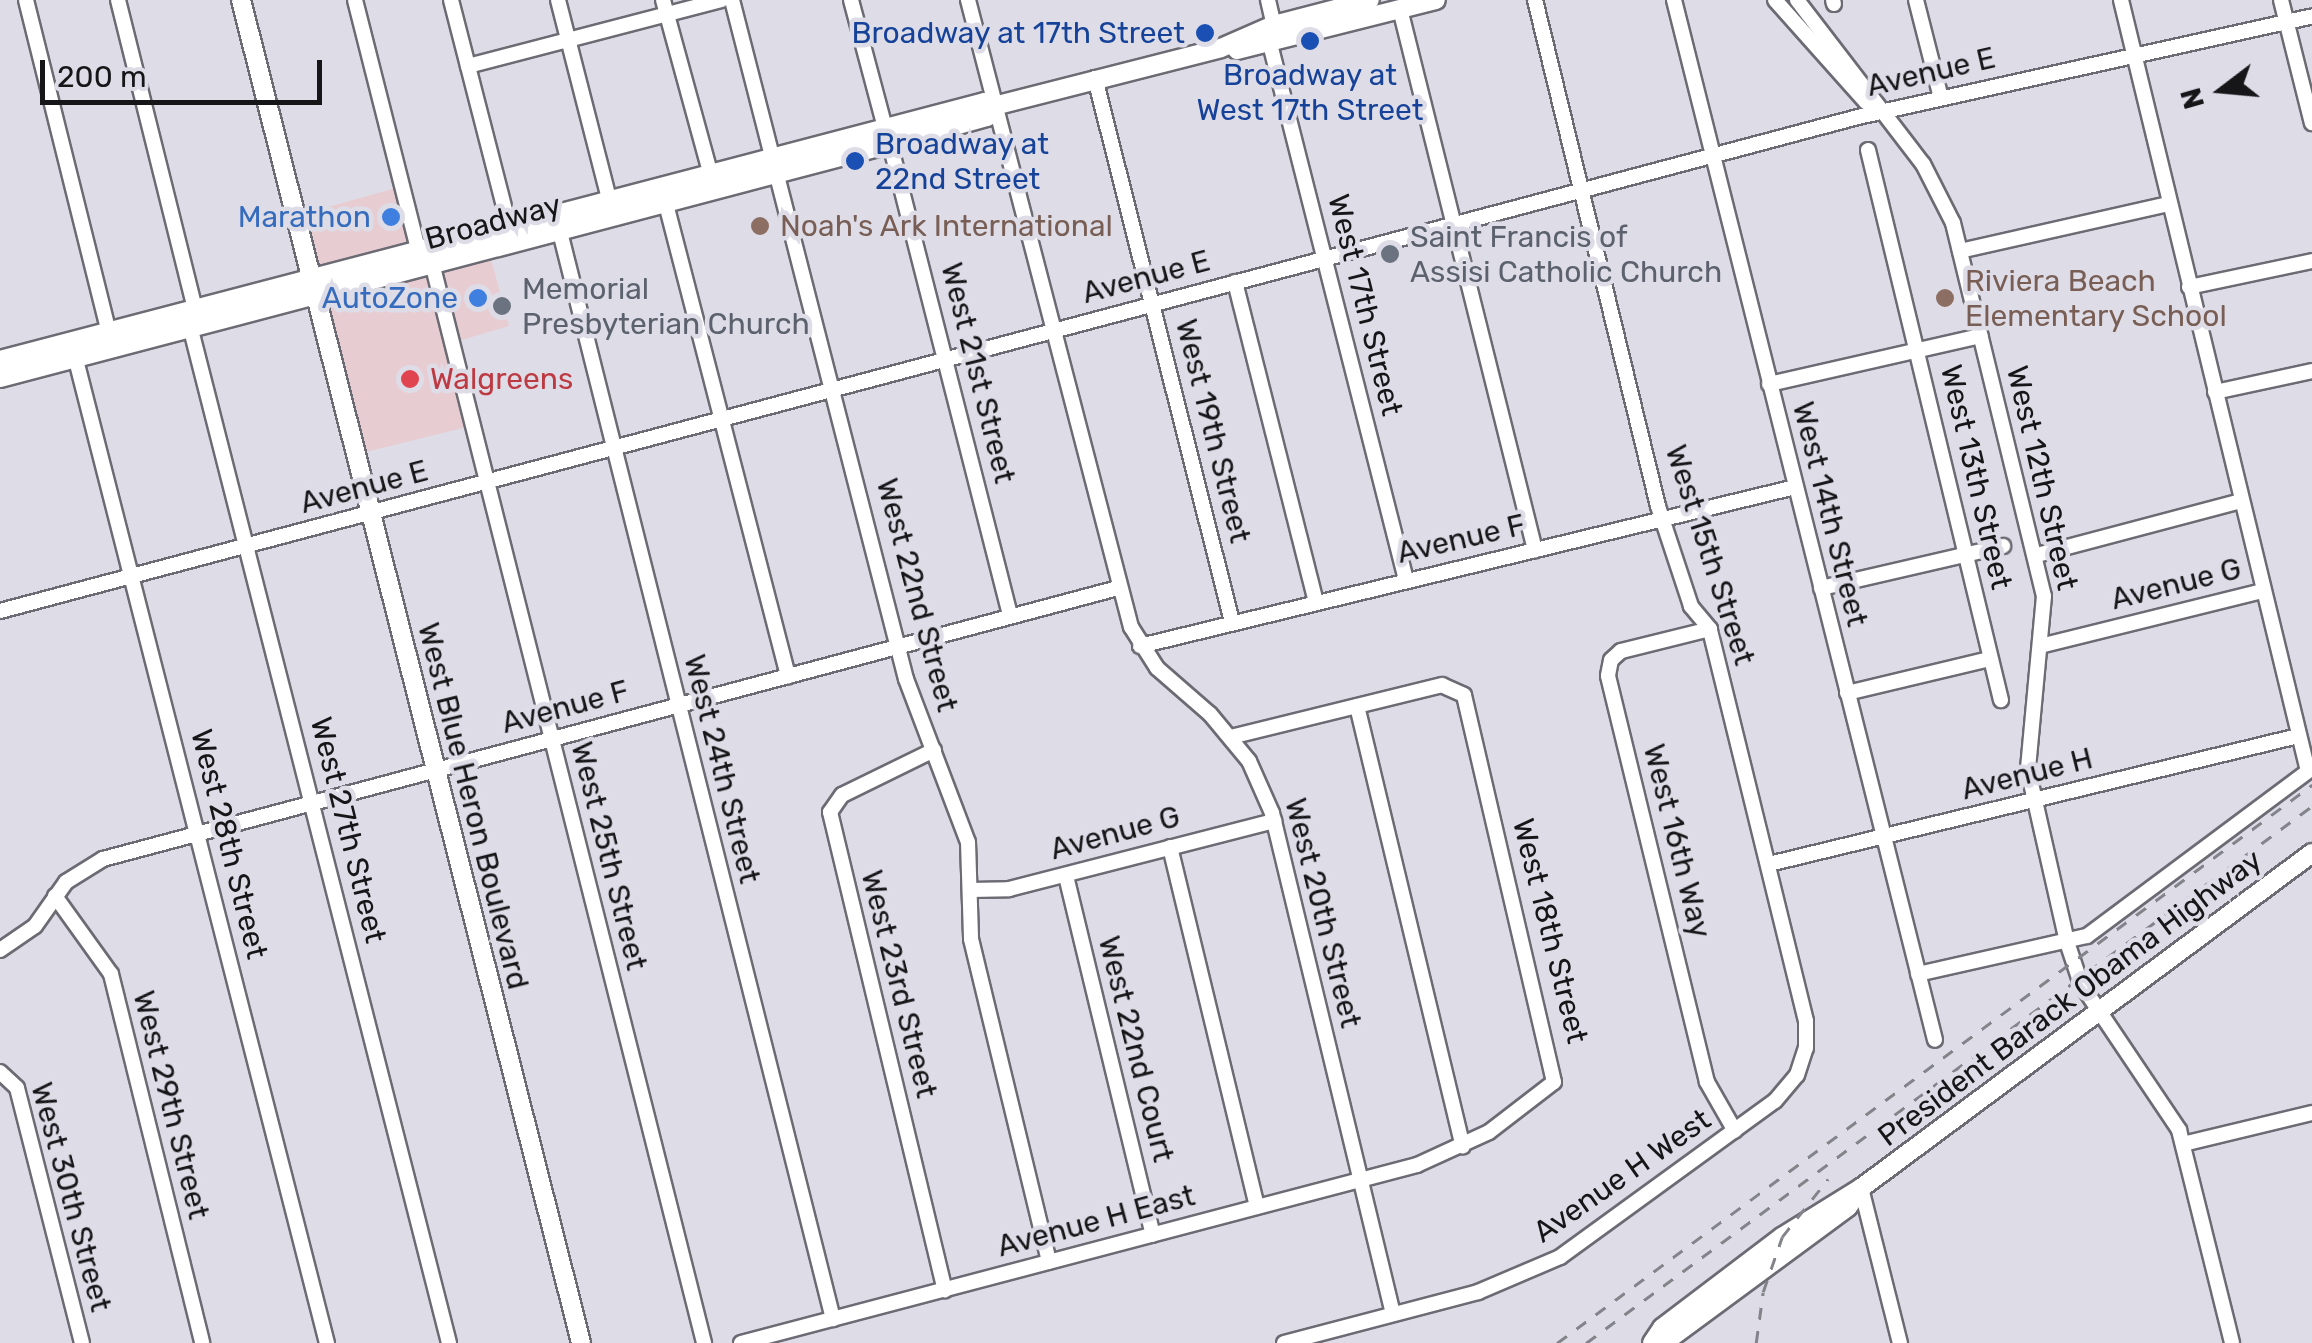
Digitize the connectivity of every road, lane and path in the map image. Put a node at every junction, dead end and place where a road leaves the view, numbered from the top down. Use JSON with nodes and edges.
{"nodes":[{"id":1,"x":26,"y":0,"type":"edge"},
{"id":2,"x":118,"y":0,"type":"edge"},
{"id":3,"x":241,"y":0,"type":"edge"},
{"id":4,"x":354,"y":0,"type":"edge"},
{"id":5,"x":450,"y":0,"type":"edge"},
{"id":6,"x":558,"y":0,"type":"edge"},
{"id":7,"x":722,"y":0,"type":"edge"},
{"id":8,"x":732,"y":0,"type":"edge"},
{"id":9,"x":851,"y":0,"type":"edge"},
{"id":10,"x":968,"y":0,"type":"edge"},
{"id":11,"x":1268,"y":0,"type":"edge"},
{"id":12,"x":1370,"y":0,"type":"edge"},
{"id":13,"x":1436,"y":0,"type":"edge"},
{"id":14,"x":1535,"y":0,"type":"edge"},
{"id":15,"x":1674,"y":0,"type":"edge"},
{"id":16,"x":1775,"y":0,"type":"edge"},
{"id":17,"x":1797,"y":0,"type":"edge"},
{"id":18,"x":1916,"y":0,"type":"edge"},
{"id":19,"x":2121,"y":0,"type":"edge"},
{"id":20,"x":2281,"y":0,"type":"edge"},
{"id":21,"x":665,"y":7,"type":"edge"},
{"id":22,"x":1400,"y":9,"type":"junction"},
{"id":23,"x":2312,"y":16,"type":"edge"},
{"id":24,"x":2286,"y":22,"type":"junction"},
{"id":25,"x":1272,"y":34,"type":"junction"},
{"id":26,"x":568,"y":40,"type":"junction"},
{"id":27,"x":2134,"y":54,"type":"junction"},
{"id":28,"x":468,"y":66,"type":"junction"},
{"id":29,"x":1096,"y":78,"type":"junction"},
{"id":30,"x":1940,"y":98,"type":"junction"},
{"id":31,"x":994,"y":106,"type":"junction"},
{"id":32,"x":1878,"y":112,"type":"junction"},
{"id":33,"x":2312,"y":123,"type":"edge"},
{"id":34,"x":888,"y":136,"type":"junction"},
{"id":35,"x":1868,"y":150,"type":"dead end"},
{"id":36,"x":1712,"y":156,"type":"junction"},
{"id":37,"x":775,"y":167,"type":"junction"},
{"id":38,"x":711,"y":175,"type":"junction"},
{"id":39,"x":1582,"y":190,"type":"junction"},
{"id":40,"x":610,"y":202,"type":"junction"},
{"id":41,"x":666,"y":204,"type":"junction"},
{"id":42,"x":2169,"y":204,"type":"junction"},
{"id":43,"x":1453,"y":224,"type":"junction"},
{"id":44,"x":510,"y":229,"type":"junction"},
{"id":45,"x":560,"y":232,"type":"junction"},
{"id":46,"x":1960,"y":251,"type":"junction"},
{"id":47,"x":1326,"y":258,"type":"junction"},
{"id":48,"x":426,"y":260,"type":"junction"},
{"id":49,"x":2312,"y":261,"type":"edge"},
{"id":50,"x":1235,"y":282,"type":"junction"},
{"id":51,"x":2189,"y":287,"type":"junction"},
{"id":52,"x":314,"y":290,"type":"junction"},
{"id":53,"x":1153,"y":304,"type":"junction"},
{"id":54,"x":193,"y":322,"type":"junction"},
{"id":55,"x":1054,"y":331,"type":"junction"},
{"id":56,"x":109,"y":334,"type":"junction"},
{"id":57,"x":1981,"y":336,"type":"junction"},
{"id":58,"x":1917,"y":350,"type":"junction"},
{"id":59,"x":0,"y":360,"type":"edge"},
{"id":60,"x":76,"y":360,"type":"junction"},
{"id":61,"x":946,"y":360,"type":"junction"},
{"id":62,"x":2312,"y":371,"type":"edge"},
{"id":63,"x":24,"y":372,"type":"junction"},
{"id":64,"x":0,"y":378,"type":"edge"},
{"id":65,"x":1769,"y":384,"type":"junction"},
{"id":66,"x":836,"y":389,"type":"junction"},
{"id":67,"x":2214,"y":392,"type":"junction"},
{"id":68,"x":724,"y":419,"type":"junction"},
{"id":69,"x":613,"y":449,"type":"junction"},
{"id":70,"x":488,"y":484,"type":"junction"},
{"id":71,"x":1795,"y":487,"type":"junction"},
{"id":72,"x":2242,"y":501,"type":"junction"},
{"id":73,"x":371,"y":514,"type":"junction"},
{"id":74,"x":1664,"y":517,"type":"junction"},
{"id":75,"x":248,"y":546,"type":"junction"},
{"id":76,"x":2003,"y":546,"type":"dead end"},
{"id":77,"x":1536,"y":550,"type":"junction"},
{"id":78,"x":1968,"y":556,"type":"junction"},
{"id":79,"x":2037,"y":556,"type":"junction"},
{"id":80,"x":134,"y":577,"type":"junction"},
{"id":81,"x":1406,"y":580,"type":"junction"},
{"id":82,"x":1118,"y":588,"type":"junction"},
{"id":83,"x":1821,"y":588,"type":"junction"},
{"id":84,"x":2263,"y":591,"type":"junction"},
{"id":85,"x":1316,"y":602,"type":"junction"},
{"id":86,"x":0,"y":611,"type":"edge"},
{"id":87,"x":1010,"y":616,"type":"junction"},
{"id":88,"x":1232,"y":622,"type":"junction"},
{"id":89,"x":1710,"y":629,"type":"junction"},
{"id":90,"x":2044,"y":645,"type":"junction"},
{"id":91,"x":898,"y":646,"type":"junction"},
{"id":92,"x":1140,"y":646,"type":"junction"},
{"id":93,"x":1990,"y":658,"type":"junction"},
{"id":94,"x":788,"y":676,"type":"junction"},
{"id":95,"x":1847,"y":692,"type":"junction"},
{"id":96,"x":2001,"y":700,"type":"dead end"},
{"id":97,"x":677,"y":705,"type":"junction"},
{"id":98,"x":1357,"y":706,"type":"junction"},
{"id":99,"x":2298,"y":736,"type":"junction"},
{"id":100,"x":1230,"y":738,"type":"junction"},
{"id":101,"x":551,"y":740,"type":"junction"},
{"id":102,"x":934,"y":750,"type":"junction"},
{"id":103,"x":2310,"y":769,"type":"edge"},
{"id":104,"x":436,"y":770,"type":"junction"},
{"id":105,"x":2034,"y":800,"type":"junction"},
{"id":106,"x":313,"y":803,"type":"junction"},
{"id":107,"x":1274,"y":821,"type":"junction"},
{"id":108,"x":198,"y":834,"type":"junction"},
{"id":109,"x":1884,"y":837,"type":"junction"},
{"id":110,"x":1170,"y":847,"type":"junction"},
{"id":111,"x":2312,"y":853,"type":"edge"},
{"id":112,"x":1769,"y":864,"type":"junction"},
{"id":113,"x":1066,"y":876,"type":"junction"},
{"id":114,"x":970,"y":890,"type":"junction"},
{"id":115,"x":55,"y":896,"type":"junction"},
{"id":116,"x":2067,"y":942,"type":"junction"},
{"id":117,"x":0,"y":950,"type":"edge"},
{"id":118,"x":1918,"y":974,"type":"junction"},
{"id":119,"x":2100,"y":1010,"type":"junction"},
{"id":120,"x":1934,"y":1040,"type":"dead end"},
{"id":121,"x":1799,"y":1070,"type":"joint"},
{"id":122,"x":0,"y":1072,"type":"edge"},
{"id":123,"x":2312,"y":1113,"type":"edge"},
{"id":124,"x":1734,"y":1131,"type":"junction"},
{"id":125,"x":2183,"y":1144,"type":"junction"},
{"id":126,"x":1463,"y":1146,"type":"junction"},
{"id":127,"x":1361,"y":1180,"type":"junction"},
{"id":128,"x":1861,"y":1188,"type":"junction"},
{"id":129,"x":1257,"y":1208,"type":"junction"},
{"id":130,"x":1153,"y":1235,"type":"junction"},
{"id":131,"x":1049,"y":1262,"type":"junction"},
{"id":132,"x":945,"y":1290,"type":"junction"},
{"id":133,"x":1393,"y":1314,"type":"junction"},
{"id":134,"x":833,"y":1319,"type":"junction"},
{"id":135,"x":1655,"y":1341,"type":"edge"},
{"id":136,"x":82,"y":1343,"type":"edge"},
{"id":137,"x":202,"y":1343,"type":"edge"},
{"id":138,"x":326,"y":1343,"type":"edge"},
{"id":139,"x":449,"y":1343,"type":"edge"},
{"id":140,"x":581,"y":1343,"type":"edge"},
{"id":141,"x":704,"y":1343,"type":"edge"},
{"id":142,"x":740,"y":1343,"type":"edge"},
{"id":143,"x":1284,"y":1343,"type":"edge"},
{"id":144,"x":1900,"y":1343,"type":"edge"},
{"id":145,"x":2232,"y":1343,"type":"edge"}],
"edges":[{"from":1,"to":56,"type":"street"},
{"from":2,"to":54,"type":"street","name":"West 27th Street"},
{"from":3,"to":52,"type":"main road","name":"West Blue Heron Boulevard"},
{"from":4,"to":48,"type":"street","name":"West 25th Street"},
{"from":5,"to":28,"type":"street"},
{"from":6,"to":26,"type":"street"},
{"from":7,"to":21,"type":"street"},
{"from":8,"to":37,"type":"street","name":"West 22nd Street"},
{"from":9,"to":34,"type":"street","name":"West 21st Street"},
{"from":10,"to":31,"type":"street","name":"West 20th Street"},
{"from":11,"to":25,"type":"street","name":"West 17th Street"},
{"from":12,"to":25,"type":"main road","name":"Broadway"},
{"from":13,"to":22,"type":"main road","name":"Broadway"},
{"from":14,"to":39,"type":"street","name":"West 15th Street"},
{"from":15,"to":36,"type":"street","name":"West 14th Street"},
{"from":16,"to":32,"type":"street","name":"West 12th Street"},
{"from":17,"to":32,"type":"street","name":"West 12th Street"},
{"from":18,"to":30,"type":"street"},
{"from":19,"to":27,"type":"street"},
{"from":20,"to":24,"type":"street"},
{"from":21,"to":26,"type":"street"},
{"from":21,"to":38,"type":"street"},
{"from":22,"to":25,"type":"main road","name":"Broadway"},
{"from":22,"to":43,"type":"street"},
{"from":23,"to":24,"type":"street","name":"Avenue E"},
{"from":24,"to":27,"type":"street","name":"Avenue E"},
{"from":24,"to":33,"type":"street"},
{"from":25,"to":29,"type":"main road","name":"Broadway"},
{"from":25,"to":47,"type":"street","name":"West 17th Street"},
{"from":26,"to":28,"type":"street"},
{"from":26,"to":40,"type":"street"},
{"from":27,"to":30,"type":"street","name":"Avenue E"},
{"from":27,"to":42,"type":"street"},
{"from":28,"to":44,"type":"street"},
{"from":29,"to":31,"type":"main road","name":"Broadway"},
{"from":29,"to":53,"type":"street","name":"West 19th Street"},
{"from":30,"to":32,"type":"street","name":"Avenue E"},
{"from":31,"to":34,"type":"main road","name":"Broadway"},
{"from":31,"to":55,"type":"street","name":"West 20th Street"},
{"from":32,"to":36,"type":"street","name":"Avenue E"},
{"from":32,"to":46,"type":"street","name":"West 12th Street"},
{"from":34,"to":37,"type":"main road","name":"Broadway"},
{"from":34,"to":61,"type":"street","name":"West 21st Street"},
{"from":35,"to":58,"type":"street","name":"West 13th Street"},
{"from":36,"to":39,"type":"street","name":"Avenue E"},
{"from":36,"to":65,"type":"street","name":"West 14th Street"},
{"from":37,"to":38,"type":"main road","name":"Broadway"},
{"from":37,"to":41,"type":"main road","name":"Broadway"},
{"from":37,"to":66,"type":"street","name":"West 22nd Street"},
{"from":38,"to":40,"type":"main road","name":"Broadway"},
{"from":39,"to":43,"type":"street","name":"Avenue E"},
{"from":39,"to":74,"type":"street","name":"West 15th Street"},
{"from":40,"to":44,"type":"main road","name":"Broadway"},
{"from":41,"to":45,"type":"main road","name":"Broadway"},
{"from":41,"to":68,"type":"street"},
{"from":42,"to":46,"type":"street"},
{"from":42,"to":51,"type":"street"},
{"from":43,"to":47,"type":"street","name":"Avenue E"},
{"from":43,"to":77,"type":"street"},
{"from":44,"to":48,"type":"main road","name":"Broadway"},
{"from":45,"to":48,"type":"main road","name":"Broadway"},
{"from":45,"to":69,"type":"street","name":"West 24th Street"},
{"from":46,"to":57,"type":"street","name":"West 12th Street"},
{"from":47,"to":50,"type":"street","name":"Avenue E"},
{"from":47,"to":81,"type":"street","name":"West 17th Street"},
{"from":48,"to":52,"type":"main road","name":"Broadway"},
{"from":48,"to":70,"type":"street","name":"West 25th Street"},
{"from":49,"to":51,"type":"street"},
{"from":50,"to":53,"type":"street","name":"Avenue E"},
{"from":50,"to":85,"type":"street"},
{"from":51,"to":67,"type":"street"},
{"from":52,"to":54,"type":"main road","name":"Broadway"},
{"from":52,"to":73,"type":"main road","name":"West Blue Heron Boulevard"},
{"from":53,"to":55,"type":"street","name":"Avenue E"},
{"from":53,"to":88,"type":"street","name":"West 19th Street"},
{"from":54,"to":56,"type":"main road","name":"Broadway"},
{"from":54,"to":60,"type":"main road","name":"Broadway"},
{"from":54,"to":75,"type":"street","name":"West 27th Street"},
{"from":55,"to":61,"type":"street","name":"Avenue E"},
{"from":55,"to":82,"type":"street","name":"West 20th Street"},
{"from":56,"to":59,"type":"main road","name":"Broadway"},
{"from":56,"to":63,"type":"main road"},
{"from":57,"to":58,"type":"street"},
{"from":57,"to":79,"type":"street","name":"West 12th Street"},
{"from":58,"to":65,"type":"street"},
{"from":58,"to":78,"type":"street","name":"West 13th Street"},
{"from":60,"to":63,"type":"main road","name":"Broadway"},
{"from":60,"to":80,"type":"street","name":"West 28th Street"},
{"from":61,"to":66,"type":"street","name":"Avenue E"},
{"from":61,"to":87,"type":"street","name":"West 21st Street"},
{"from":62,"to":67,"type":"street"},
{"from":63,"to":64,"type":"main road","name":"Broadway"},
{"from":65,"to":71,"type":"street","name":"West 14th Street"},
{"from":66,"to":68,"type":"street","name":"Avenue E"},
{"from":66,"to":91,"type":"street","name":"West 22nd Street"},
{"from":67,"to":72,"type":"street"},
{"from":68,"to":69,"type":"street","name":"Avenue E"},
{"from":68,"to":94,"type":"street"},
{"from":69,"to":70,"type":"street","name":"Avenue E"},
{"from":69,"to":97,"type":"street","name":"West 24th Street"},
{"from":70,"to":73,"type":"street","name":"Avenue E"},
{"from":70,"to":101,"type":"street","name":"West 25th Street"},
{"from":71,"to":74,"type":"street","name":"Avenue F"},
{"from":71,"to":83,"type":"street","name":"West 14th Street"},
{"from":72,"to":79,"type":"street"},
{"from":72,"to":84,"type":"street"},
{"from":73,"to":75,"type":"street","name":"Avenue E"},
{"from":73,"to":104,"type":"main road","name":"West Blue Heron Boulevard"},
{"from":74,"to":77,"type":"street","name":"Avenue F"},
{"from":74,"to":89,"type":"street","name":"West 15th Street"},
{"from":75,"to":80,"type":"street","name":"Avenue E"},
{"from":75,"to":106,"type":"street","name":"West 27th Street"},
{"from":76,"to":78,"type":"street"},
{"from":77,"to":81,"type":"street","name":"Avenue F"},
{"from":78,"to":83,"type":"street"},
{"from":78,"to":93,"type":"street","name":"West 13th Street"},
{"from":79,"to":90,"type":"street","name":"West 12th Street"},
{"from":80,"to":86,"type":"street","name":"Avenue E"},
{"from":80,"to":108,"type":"street","name":"West 28th Street"},
{"from":81,"to":85,"type":"street","name":"Avenue F"},
{"from":82,"to":87,"type":"street","name":"Avenue F"},
{"from":82,"to":92,"type":"street","name":"West 20th Street"},
{"from":83,"to":95,"type":"street","name":"West 14th Street"},
{"from":84,"to":90,"type":"street","name":"Avenue G"},
{"from":84,"to":99,"type":"street"},
{"from":85,"to":88,"type":"street","name":"Avenue F"},
{"from":87,"to":91,"type":"street","name":"Avenue F"},
{"from":88,"to":92,"type":"street","name":"Avenue F"},
{"from":89,"to":112,"type":"street","name":"West 15th Street"},
{"from":89,"to":124,"type":"street","name":"West 16th Way"},
{"from":90,"to":105,"type":"street"},
{"from":91,"to":94,"type":"street","name":"Avenue F"},
{"from":91,"to":102,"type":"street","name":"West 22nd Street"},
{"from":92,"to":100,"type":"street","name":"West 20th Street"},
{"from":93,"to":95,"type":"street"},
{"from":93,"to":96,"type":"street","name":"West 13th Street"},
{"from":94,"to":97,"type":"street","name":"Avenue F"},
{"from":95,"to":109,"type":"street","name":"West 14th Street"},
{"from":97,"to":101,"type":"street","name":"Avenue F"},
{"from":97,"to":134,"type":"street","name":"West 24th Street"},
{"from":98,"to":100,"type":"street"},
{"from":98,"to":126,"type":"street"},
{"from":98,"to":126,"type":"street","name":"West 18th Street"},
{"from":99,"to":103,"type":"street"},
{"from":99,"to":105,"type":"street","name":"Avenue H"},
{"from":100,"to":107,"type":"street","name":"West 20th Street"},
{"from":101,"to":104,"type":"street","name":"Avenue F"},
{"from":101,"to":141,"type":"street","name":"West 25th Street"},
{"from":102,"to":114,"type":"street","name":"West 22nd Street"},
{"from":102,"to":132,"type":"street","name":"West 23rd Street"},
{"from":103,"to":116,"type":"street"},
{"from":104,"to":106,"type":"street","name":"Avenue F"},
{"from":104,"to":140,"type":"main road","name":"West Blue Heron Boulevard"},
{"from":105,"to":109,"type":"street","name":"Avenue H"},
{"from":105,"to":116,"type":"street"},
{"from":106,"to":108,"type":"street","name":"Avenue F"},
{"from":106,"to":139,"type":"street","name":"West 27th Street"},
{"from":107,"to":110,"type":"street","name":"Avenue G"},
{"from":107,"to":127,"type":"street","name":"West 20th Street"},
{"from":108,"to":115,"type":"street","name":"Avenue F"},
{"from":108,"to":138,"type":"street","name":"West 28th Street"},
{"from":109,"to":112,"type":"street","name":"Avenue H"},
{"from":109,"to":118,"type":"street","name":"West 14th Street"},
{"from":110,"to":113,"type":"street","name":"Avenue G"},
{"from":110,"to":129,"type":"street"},
{"from":111,"to":119,"type":"main road","name":"President Barack Obama Highway"},
{"from":112,"to":121,"type":"street","name":"West 15th Street"},
{"from":113,"to":114,"type":"street","name":"Avenue G"},
{"from":113,"to":130,"type":"street","name":"West 22nd Court"},
{"from":114,"to":131,"type":"street","name":"West 22nd Street"},
{"from":115,"to":117,"type":"street","name":"Avenue F"},
{"from":115,"to":137,"type":"street","name":"West 29th Street"},
{"from":116,"to":118,"type":"street"},
{"from":116,"to":119,"type":"street"},
{"from":118,"to":120,"type":"street","name":"West 14th Street"},
{"from":119,"to":125,"type":"street"},
{"from":119,"to":128,"type":"main road","name":"President Barack Obama Highway"},
{"from":121,"to":124,"type":"street","name":"Avenue H West"},
{"from":122,"to":136,"type":"street","name":"West 30th Street"},
{"from":123,"to":125,"type":"street"},
{"from":124,"to":133,"type":"street","name":"Avenue H West"},
{"from":125,"to":145,"type":"street"},
{"from":126,"to":127,"type":"street","name":"Avenue H East"},
{"from":127,"to":129,"type":"street","name":"Avenue H East"},
{"from":127,"to":133,"type":"street","name":"West 20th Street"},
{"from":128,"to":135,"type":"main road","name":"President Barack Obama Highway"},
{"from":128,"to":144,"type":"street"},
{"from":129,"to":130,"type":"street","name":"Avenue H East"},
{"from":130,"to":131,"type":"street","name":"Avenue H East"},
{"from":131,"to":132,"type":"street","name":"Avenue H East"},
{"from":132,"to":134,"type":"street","name":"Avenue H East"},
{"from":133,"to":143,"type":"street","name":"Avenue H West"},
{"from":134,"to":142,"type":"street","name":"Avenue H East"}]}
